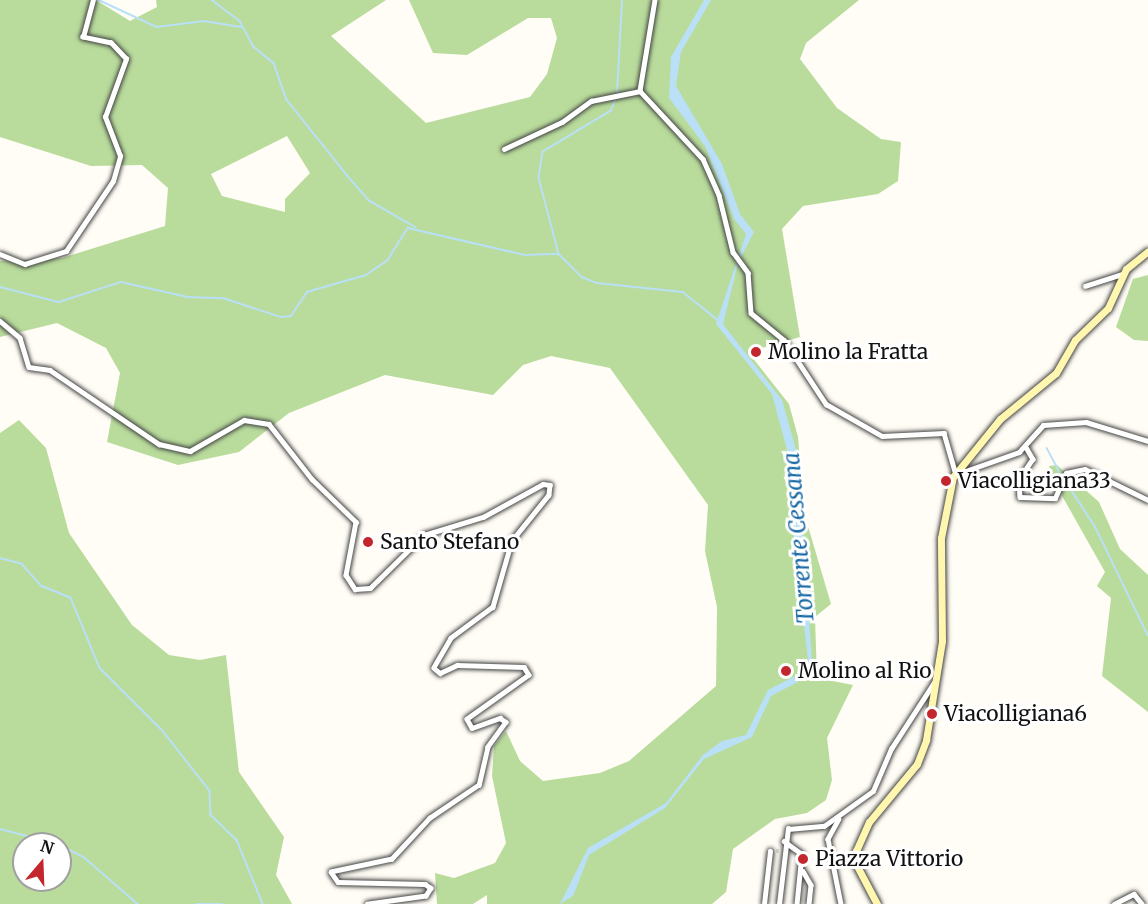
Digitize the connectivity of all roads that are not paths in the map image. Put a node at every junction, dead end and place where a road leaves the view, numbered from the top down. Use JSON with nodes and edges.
{"nodes":[{"id":1,"x":93,"y":0,"type":"edge"},
{"id":2,"x":655,"y":0,"type":"edge"},
{"id":3,"x":640,"y":91,"type":"junction"},
{"id":4,"x":504,"y":148,"type":"dead end"},
{"id":5,"x":1148,"y":251,"type":"edge"},
{"id":6,"x":0,"y":254,"type":"edge"},
{"id":7,"x":1123,"y":274,"type":"junction"},
{"id":8,"x":1085,"y":286,"type":"dead end"},
{"id":9,"x":0,"y":321,"type":"edge"},
{"id":10,"x":1148,"y":441,"type":"edge"},
{"id":11,"x":1026,"y":447,"type":"junction"},
{"id":12,"x":954,"y":474,"type":"junction"},
{"id":13,"x":1148,"y":500,"type":"edge"},
{"id":14,"x":936,"y":680,"type":"junction"},
{"id":15,"x":844,"y":814,"type":"junction"},
{"id":16,"x":784,"y":841,"type":"junction"},
{"id":17,"x":770,"y":851,"type":"dead end"},
{"id":18,"x":803,"y":872,"type":"junction"},
{"id":19,"x":368,"y":904,"type":"edge"},
{"id":20,"x":764,"y":904,"type":"edge"},
{"id":21,"x":779,"y":904,"type":"edge"},
{"id":22,"x":796,"y":904,"type":"edge"},
{"id":23,"x":809,"y":904,"type":"edge"},
{"id":24,"x":841,"y":904,"type":"edge"},
{"id":25,"x":877,"y":904,"type":"edge"},
{"id":26,"x":1113,"y":904,"type":"edge"},
{"id":27,"x":1142,"y":904,"type":"edge"}],
"edges":[{"from":1,"to":6,"type":"street"},
{"from":2,"to":3,"type":"street"},
{"from":3,"to":4,"type":"street"},
{"from":3,"to":12,"type":"street"},
{"from":5,"to":7,"type":"street"},
{"from":7,"to":8,"type":"street"},
{"from":7,"to":12,"type":"street"},
{"from":9,"to":19,"type":"street"},
{"from":10,"to":11,"type":"street"},
{"from":11,"to":12,"type":"street"},
{"from":11,"to":13,"type":"street"},
{"from":12,"to":14,"type":"street"},
{"from":14,"to":15,"type":"street"},
{"from":14,"to":25,"type":"street"},
{"from":15,"to":16,"type":"street"},
{"from":15,"to":24,"type":"street"},
{"from":16,"to":18,"type":"street"},
{"from":16,"to":21,"type":"street"},
{"from":17,"to":20,"type":"street"},
{"from":18,"to":22,"type":"street"},
{"from":18,"to":23,"type":"street"},
{"from":26,"to":27,"type":"street"}]}
